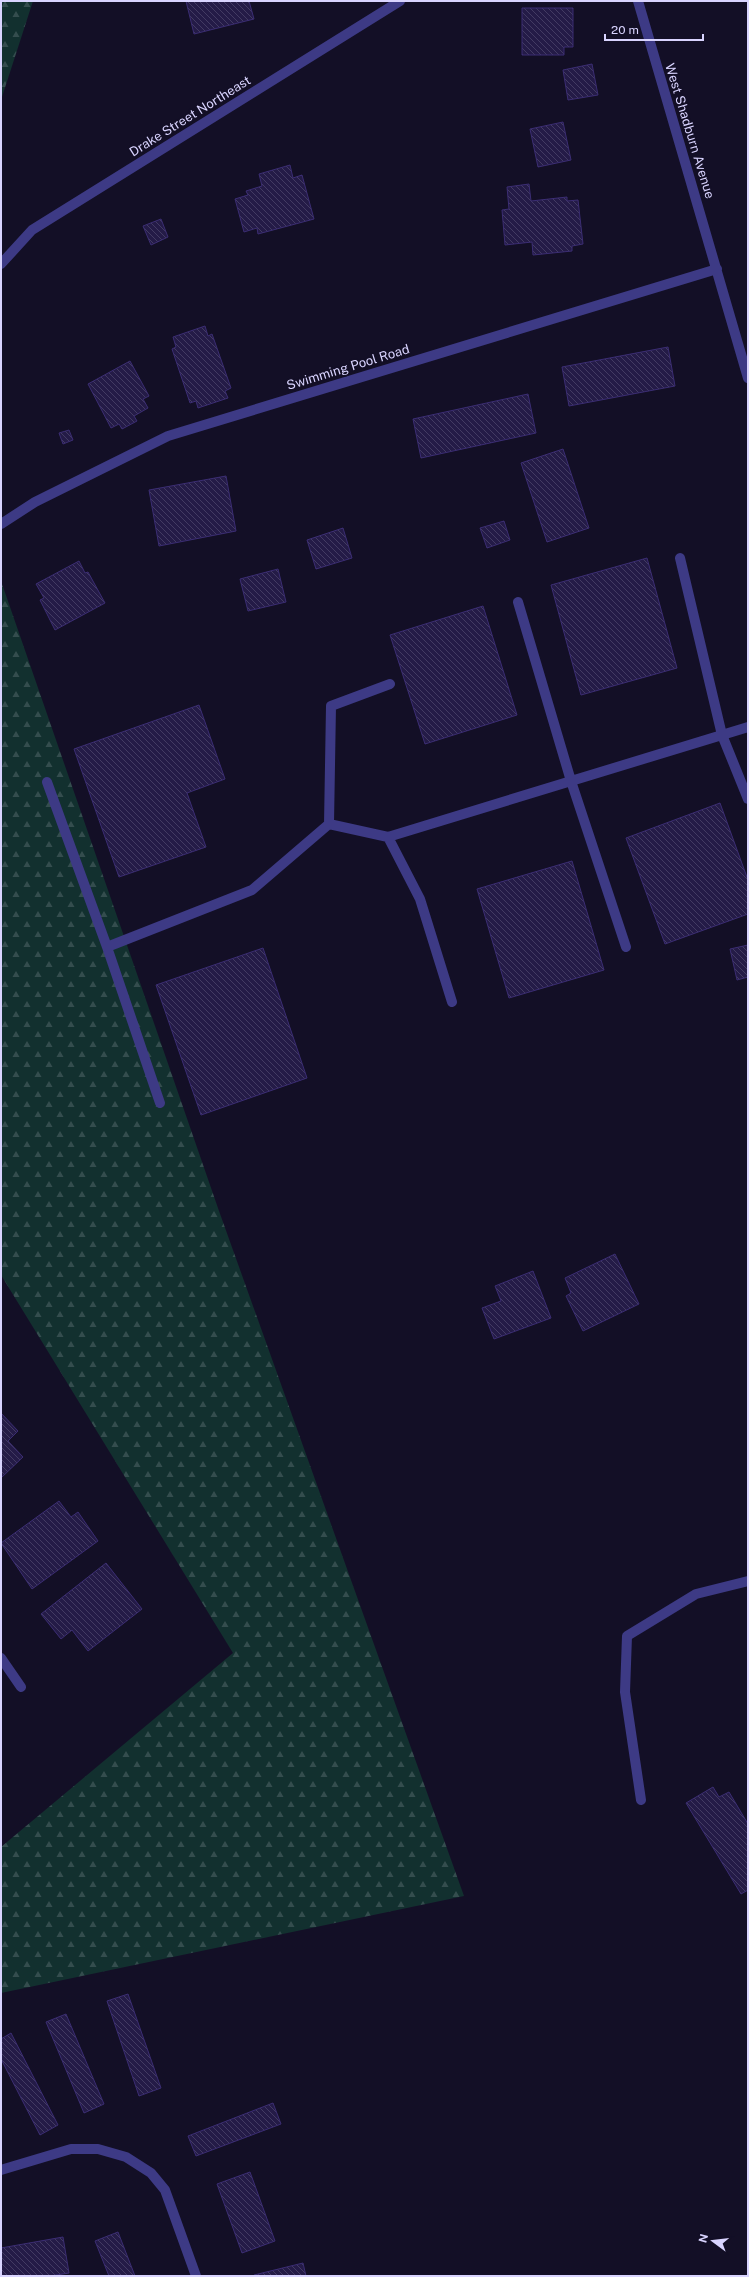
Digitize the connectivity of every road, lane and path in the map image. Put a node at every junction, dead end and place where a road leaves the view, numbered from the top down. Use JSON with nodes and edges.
{"nodes":[{"id":1,"x":400,"y":1,"type":"edge"},
{"id":2,"x":638,"y":1,"type":"edge"},
{"id":3,"x":1,"y":264,"type":"edge"},
{"id":4,"x":717,"y":269,"type":"junction"},
{"id":5,"x":748,"y":378,"type":"edge"},
{"id":6,"x":1,"y":524,"type":"edge"},
{"id":7,"x":680,"y":558,"type":"dead end"},
{"id":8,"x":518,"y":602,"type":"dead end"},
{"id":9,"x":390,"y":684,"type":"dead end"},
{"id":10,"x":748,"y":727,"type":"edge"},
{"id":11,"x":722,"y":734,"type":"junction"},
{"id":12,"x":571,"y":781,"type":"junction"},
{"id":13,"x":47,"y":782,"type":"dead end"},
{"id":14,"x":748,"y":799,"type":"edge"},
{"id":15,"x":329,"y":824,"type":"junction"},
{"id":16,"x":388,"y":837,"type":"junction"},
{"id":17,"x":107,"y":947,"type":"junction"},
{"id":18,"x":626,"y":947,"type":"dead end"},
{"id":19,"x":452,"y":1002,"type":"dead end"},
{"id":20,"x":160,"y":1104,"type":"dead end"},
{"id":21,"x":748,"y":1581,"type":"edge"},
{"id":22,"x":1,"y":1658,"type":"edge"},
{"id":23,"x":21,"y":1687,"type":"dead end"},
{"id":24,"x":640,"y":1800,"type":"dead end"},
{"id":25,"x":1,"y":2170,"type":"edge"},
{"id":26,"x":196,"y":2276,"type":"edge"}],
"edges":[{"from":1,"to":3,"type":"street","name":"Drake Street Northeast"},
{"from":2,"to":4,"type":"street","name":"West Shadburn Avenue"},
{"from":4,"to":5,"type":"street","name":"West Shadburn Avenue"},
{"from":4,"to":6,"type":"street","name":"Swimming Pool Road"},
{"from":7,"to":11,"type":"street"},
{"from":8,"to":12,"type":"street"},
{"from":9,"to":15,"type":"street"},
{"from":10,"to":11,"type":"street"},
{"from":11,"to":12,"type":"street"},
{"from":11,"to":14,"type":"street"},
{"from":12,"to":16,"type":"street"},
{"from":12,"to":18,"type":"street"},
{"from":13,"to":17,"type":"street"},
{"from":15,"to":16,"type":"street"},
{"from":15,"to":17,"type":"street"},
{"from":16,"to":19,"type":"street"},
{"from":17,"to":20,"type":"street"},
{"from":21,"to":24,"type":"street"},
{"from":22,"to":23,"type":"street"},
{"from":25,"to":26,"type":"street"}]}
